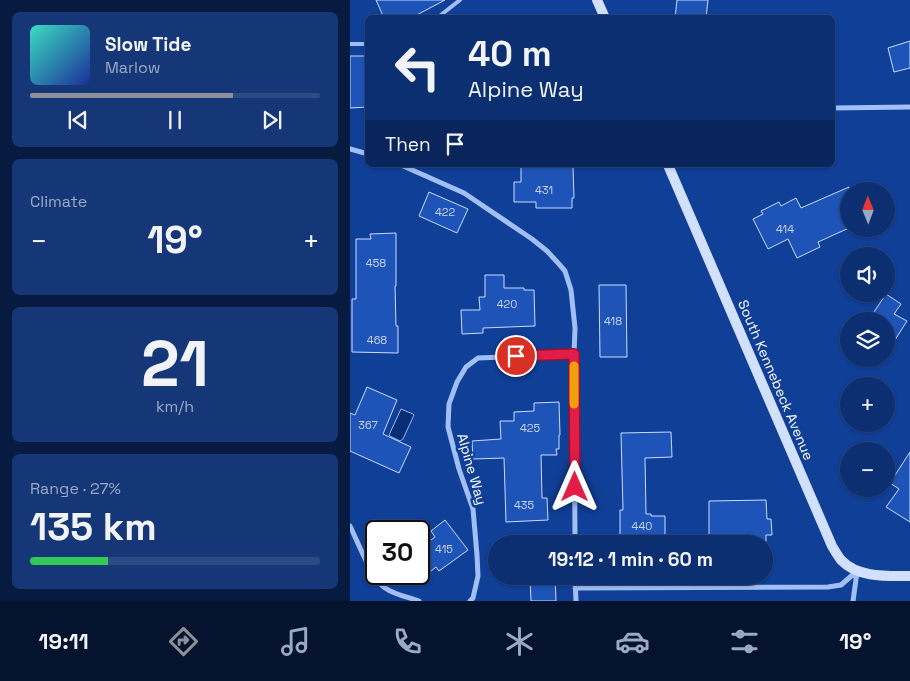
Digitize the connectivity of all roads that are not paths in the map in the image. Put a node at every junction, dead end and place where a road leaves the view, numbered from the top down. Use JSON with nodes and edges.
{"nodes":[{"id":1,"x":460,"y":0,"type":"edge"},
{"id":2,"x":597,"y":0,"type":"edge"},
{"id":3,"x":441,"y":15,"type":"edge"},
{"id":4,"x":604,"y":15,"type":"edge"},
{"id":5,"x":350,"y":44,"type":"edge"},
{"id":6,"x":365,"y":44,"type":"edge"},
{"id":7,"x":910,"y":106,"type":"edge"},
{"id":8,"x":835,"y":108,"type":"edge"},
{"id":9,"x":350,"y":149,"type":"edge"},
{"id":10,"x":365,"y":153,"type":"edge"},
{"id":11,"x":406,"y":167,"type":"edge"},
{"id":12,"x":669,"y":167,"type":"edge"},
{"id":13,"x":574,"y":354,"type":"junction"},
{"id":14,"x":350,"y":526,"type":"edge"},
{"id":15,"x":575,"y":535,"type":"edge"},
{"id":16,"x":857,"y":571,"type":"junction"},
{"id":17,"x":910,"y":576,"type":"edge"},
{"id":18,"x":575,"y":588,"type":"joint"},
{"id":19,"x":419,"y":601,"type":"edge"},
{"id":20,"x":470,"y":601,"type":"edge"},
{"id":21,"x":576,"y":601,"type":"edge"},
{"id":22,"x":853,"y":601,"type":"edge"}],
"edges":[{"from":1,"to":3,"type":"lane"},
{"from":2,"to":4,"type":"street"},
{"from":5,"to":6,"type":"lane"},
{"from":7,"to":8,"type":"street"},
{"from":9,"to":10,"type":"street"},
{"from":11,"to":13,"type":"street"},
{"from":12,"to":16,"type":"street","name":"South Kennebeck Avenue"},
{"from":13,"to":15,"type":"street"},
{"from":13,"to":20,"type":"street","name":"Alpine Way"},
{"from":14,"to":19,"type":"street"},
{"from":16,"to":17,"type":"street"},
{"from":16,"to":18,"type":"street"},
{"from":16,"to":22,"type":"street"},
{"from":18,"to":21,"type":"street"}]}
